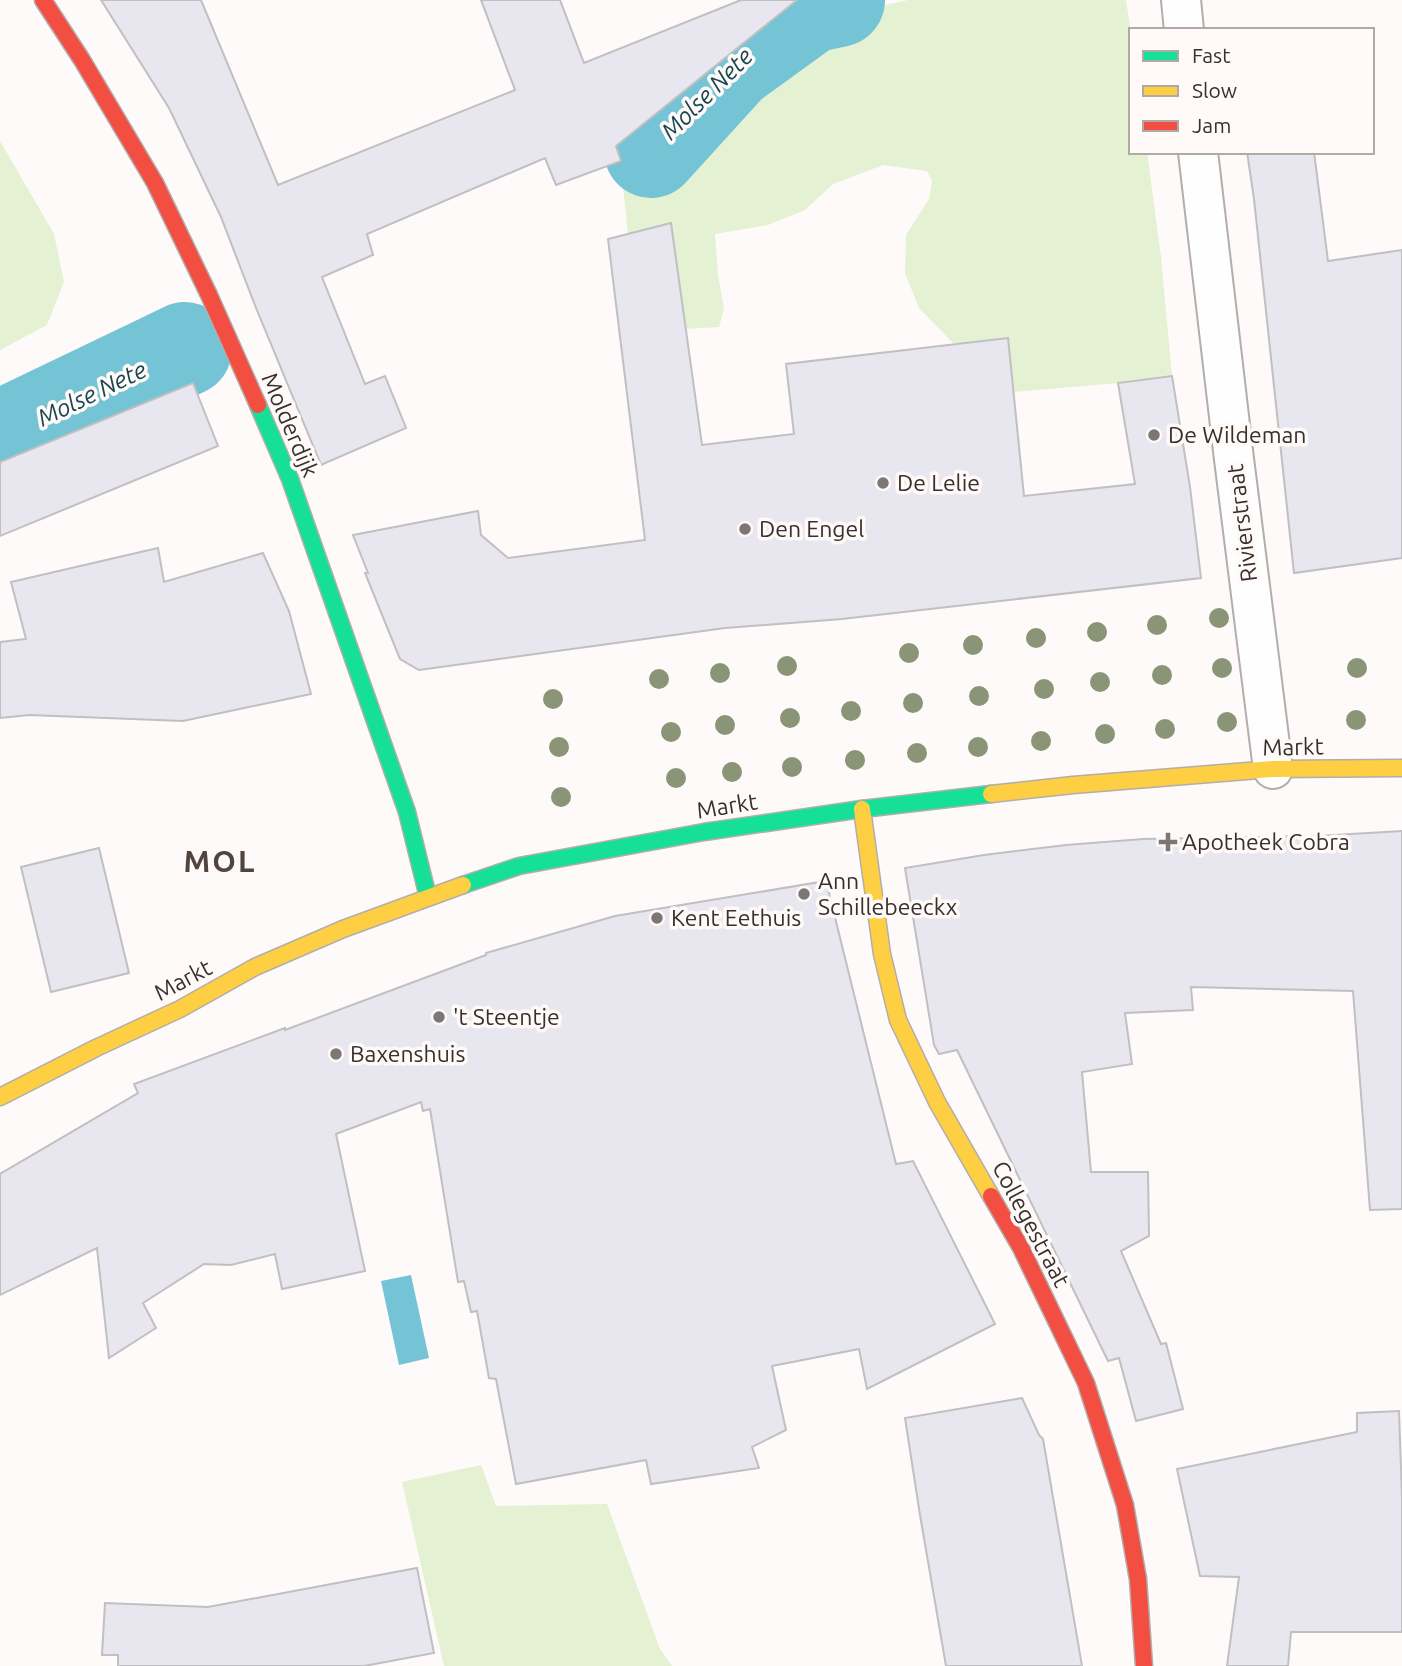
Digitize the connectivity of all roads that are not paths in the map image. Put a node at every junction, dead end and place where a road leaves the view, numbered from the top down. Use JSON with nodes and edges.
{"nodes":[{"id":1,"x":43,"y":0,"type":"edge"},
{"id":2,"x":1181,"y":0,"type":"edge"},
{"id":3,"x":1184,"y":28,"type":"edge"},
{"id":4,"x":1198,"y":154,"type":"edge"},
{"id":5,"x":1402,"y":768,"type":"edge"},
{"id":6,"x":1273,"y":769,"type":"junction"},
{"id":7,"x":862,"y":809,"type":"junction"},
{"id":8,"x":428,"y":897,"type":"junction"},
{"id":9,"x":0,"y":1097,"type":"edge"},
{"id":10,"x":1144,"y":1666,"type":"edge"}],
"edges":[{"from":1,"to":8,"type":"street","name":"Molderdijk"},
{"from":2,"to":3,"type":"street"},
{"from":4,"to":6,"type":"street","name":"Rivierstraat"},
{"from":5,"to":6,"type":"street","name":"Markt"},
{"from":6,"to":7,"type":"street","name":"Markt"},
{"from":7,"to":8,"type":"street","name":"Markt"},
{"from":7,"to":10,"type":"street","name":"Collegestraat"},
{"from":8,"to":9,"type":"street","name":"Markt"}]}
